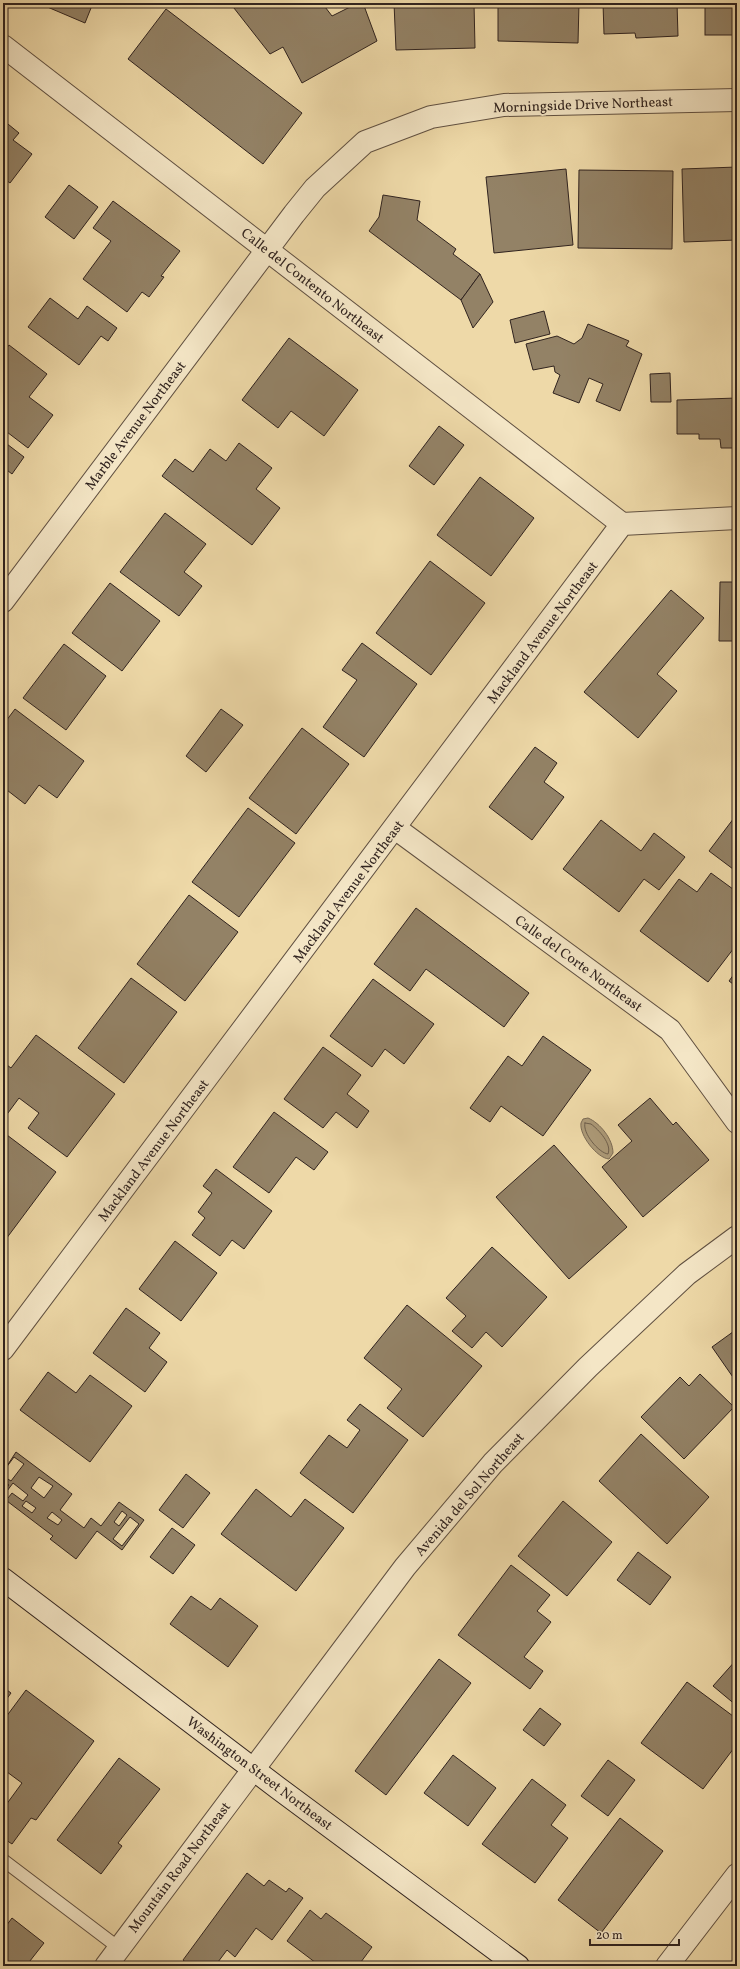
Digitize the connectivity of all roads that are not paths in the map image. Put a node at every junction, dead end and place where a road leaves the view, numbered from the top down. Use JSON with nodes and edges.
{"nodes":[{"id":1,"x":3,"y":46,"type":"edge"},
{"id":2,"x":737,"y":100,"type":"edge"},
{"id":3,"x":267,"y":249,"type":"junction"},
{"id":4,"x":737,"y":518,"type":"edge"},
{"id":5,"x":622,"y":524,"type":"junction"},
{"id":6,"x":3,"y":601,"type":"edge"},
{"id":7,"x":395,"y":828,"type":"junction"},
{"id":8,"x":737,"y":1122,"type":"edge"},
{"id":9,"x":737,"y":1237,"type":"edge"},
{"id":10,"x":3,"y":1350,"type":"edge"},
{"id":11,"x":3,"y":1579,"type":"edge"},
{"id":12,"x":253,"y":1769,"type":"junction"},
{"id":13,"x":3,"y":1860,"type":"edge"},
{"id":14,"x":737,"y":1875,"type":"edge"},
{"id":15,"x":119,"y":1948,"type":"junction"},
{"id":16,"x":106,"y":1966,"type":"edge"},
{"id":17,"x":518,"y":1966,"type":"edge"},
{"id":18,"x":667,"y":1966,"type":"edge"}],
"edges":[{"from":1,"to":3,"type":"street","name":"Calle del Contento Northeast"},
{"from":2,"to":3,"type":"street","name":"Morningside Drive Northeast"},
{"from":3,"to":5,"type":"street","name":"Calle del Contento Northeast"},
{"from":3,"to":6,"type":"street","name":"Marble Avenue Northeast"},
{"from":4,"to":5,"type":"street"},
{"from":5,"to":7,"type":"street","name":"Mackland Avenue Northeast"},
{"from":7,"to":8,"type":"street","name":"Calle del Corte Northeast"},
{"from":7,"to":10,"type":"street","name":"Mackland Avenue Northeast"},
{"from":9,"to":12,"type":"street","name":"Avenida del Sol Northeast"},
{"from":11,"to":12,"type":"street","name":"Washington Street Northeast"},
{"from":12,"to":15,"type":"street","name":"Mountain Road Northeast"},
{"from":12,"to":17,"type":"street","name":"Washington Street Northeast"},
{"from":13,"to":15,"type":"lane"},
{"from":14,"to":18,"type":"street"},
{"from":15,"to":16,"type":"street","name":"Mountain Road Northeast"}]}
